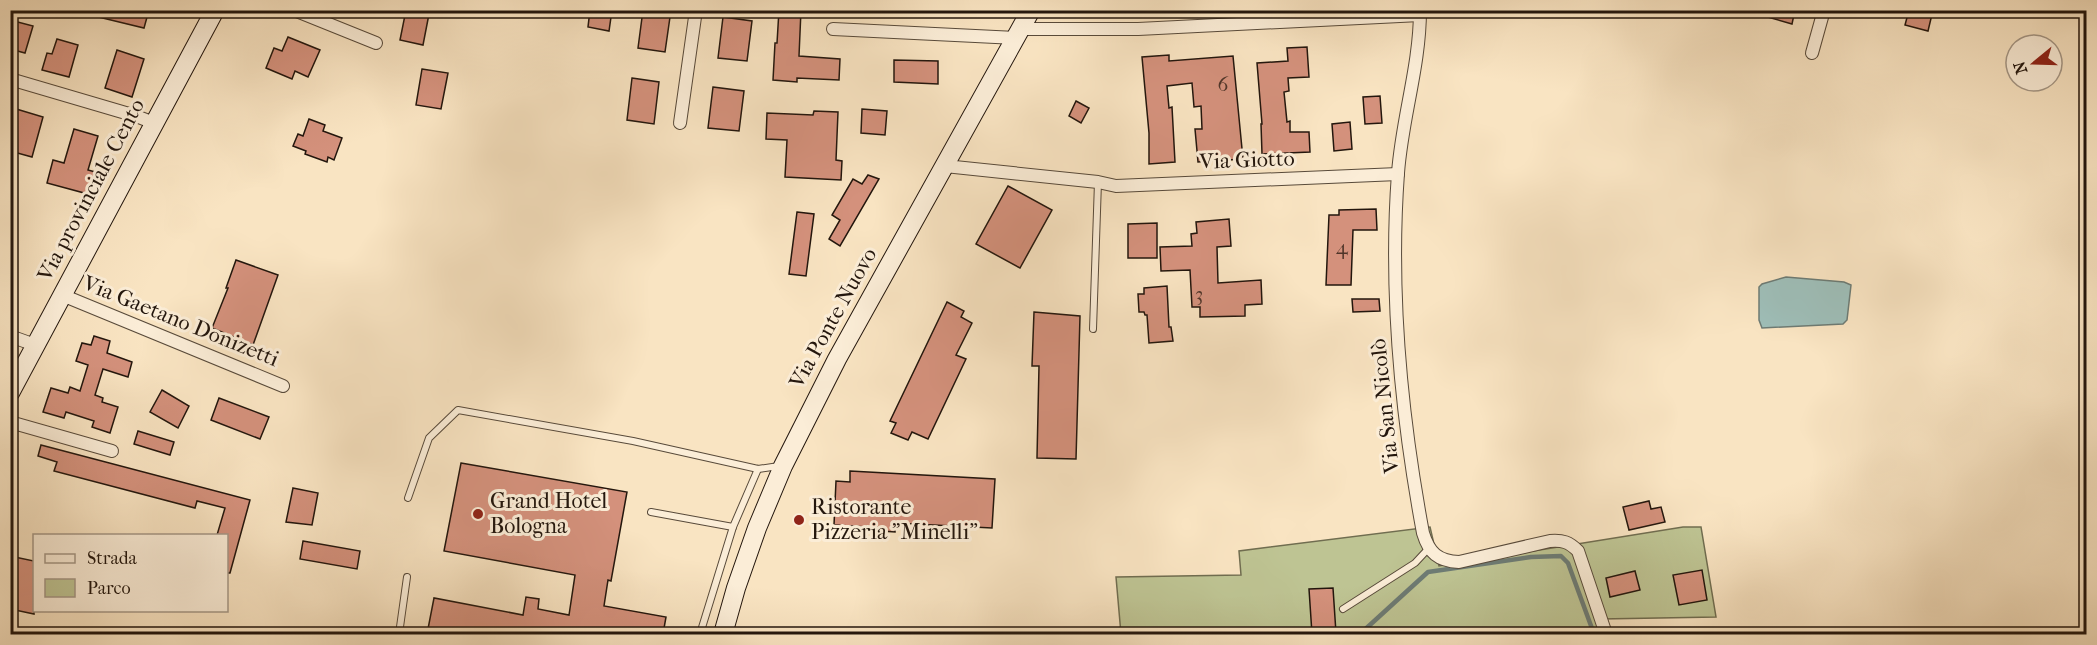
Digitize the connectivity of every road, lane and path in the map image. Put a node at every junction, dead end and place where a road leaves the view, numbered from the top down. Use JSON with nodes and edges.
{"nodes":[{"id":1,"x":214,"y":10,"type":"edge"},
{"id":2,"x":294,"y":10,"type":"edge"},
{"id":3,"x":696,"y":10,"type":"edge"},
{"id":4,"x":1031,"y":10,"type":"edge"},
{"id":5,"x":1824,"y":10,"type":"edge"},
{"id":6,"x":1420,"y":13,"type":"edge"},
{"id":7,"x":833,"y":29,"type":"dead end"},
{"id":8,"x":1018,"y":34,"type":"junction"},
{"id":9,"x":376,"y":43,"type":"dead end"},
{"id":10,"x":1812,"y":53,"type":"dead end"},
{"id":11,"x":10,"y":80,"type":"edge"},
{"id":12,"x":154,"y":123,"type":"junction"},
{"id":13,"x":680,"y":123,"type":"dead end"},
{"id":14,"x":945,"y":166,"type":"junction"},
{"id":15,"x":1398,"y":174,"type":"junction"},
{"id":16,"x":1098,"y":182,"type":"junction"},
{"id":17,"x":62,"y":296,"type":"junction"},
{"id":18,"x":1093,"y":329,"type":"dead end"},
{"id":19,"x":10,"y":336,"type":"edge"},
{"id":20,"x":35,"y":345,"type":"junction"},
{"id":21,"x":283,"y":386,"type":"dead end"},
{"id":22,"x":10,"y":393,"type":"edge"},
{"id":23,"x":10,"y":422,"type":"edge"},
{"id":24,"x":112,"y":451,"type":"dead end"},
{"id":25,"x":783,"y":466,"type":"junction"},
{"id":26,"x":758,"y":469,"type":"junction"},
{"id":27,"x":408,"y":498,"type":"dead end"},
{"id":28,"x":651,"y":512,"type":"dead end"},
{"id":29,"x":733,"y":527,"type":"junction"},
{"id":30,"x":1429,"y":548,"type":"junction"},
{"id":31,"x":406,"y":577,"type":"dead end"},
{"id":32,"x":1343,"y":609,"type":"dead end"},
{"id":33,"x":399,"y":634,"type":"edge"},
{"id":34,"x":700,"y":634,"type":"edge"},
{"id":35,"x":723,"y":634,"type":"edge"},
{"id":36,"x":1606,"y":634,"type":"edge"}],
"edges":[{"from":1,"to":12,"type":"main road","name":"Via provinciale Cento"},
{"from":2,"to":9,"type":"street"},
{"from":3,"to":13,"type":"street"},
{"from":4,"to":8,"type":"main road","name":"Via Ponte Nuovo"},
{"from":5,"to":10,"type":"street"},
{"from":6,"to":8,"type":"street"},
{"from":6,"to":15,"type":"street","name":"Via San Nicolò"},
{"from":7,"to":8,"type":"street"},
{"from":8,"to":14,"type":"main road","name":"Via Ponte Nuovo"},
{"from":11,"to":12,"type":"street"},
{"from":12,"to":17,"type":"main road","name":"Via provinciale Cento"},
{"from":14,"to":16,"type":"street","name":"Via Giotto"},
{"from":14,"to":25,"type":"main road","name":"Via Ponte Nuovo"},
{"from":15,"to":16,"type":"street","name":"Via Giotto"},
{"from":15,"to":30,"type":"street","name":"Via San Nicolò"},
{"from":16,"to":18,"type":"lane"},
{"from":17,"to":20,"type":"main road","name":"Via provinciale Cento"},
{"from":17,"to":21,"type":"street","name":"Via Gaetano Donizetti"},
{"from":19,"to":20,"type":"street"},
{"from":20,"to":22,"type":"main road","name":"Via provinciale Cento"},
{"from":23,"to":24,"type":"street"},
{"from":25,"to":26,"type":"lane"},
{"from":25,"to":35,"type":"main road","name":"Via Ponte Nuovo"},
{"from":26,"to":27,"type":"lane"},
{"from":26,"to":29,"type":"lane"},
{"from":28,"to":29,"type":"lane"},
{"from":29,"to":34,"type":"lane"},
{"from":30,"to":32,"type":"lane"},
{"from":30,"to":36,"type":"street"},
{"from":31,"to":33,"type":"lane"}]}
